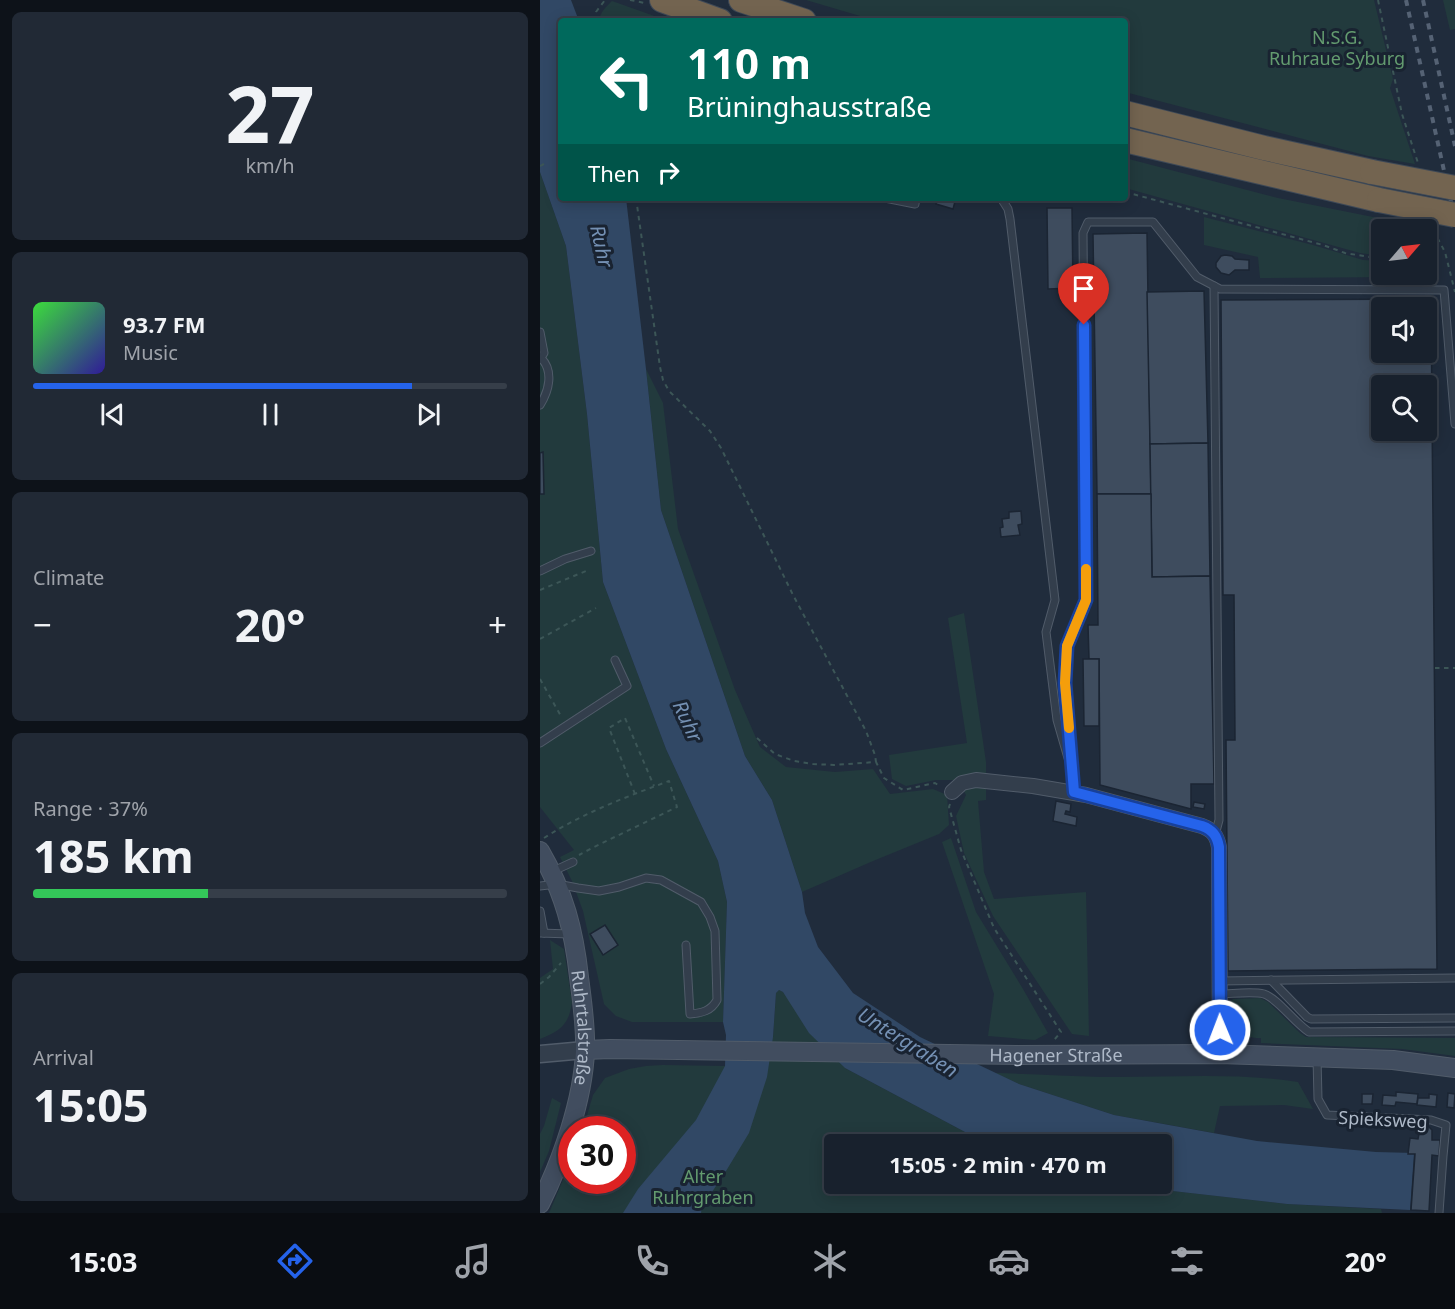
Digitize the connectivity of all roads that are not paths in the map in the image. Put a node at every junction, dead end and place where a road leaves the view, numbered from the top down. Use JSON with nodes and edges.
{"nodes":[{"id":1,"x":662,"y":0,"type":"edge"},
{"id":2,"x":741,"y":0,"type":"edge"},
{"id":3,"x":712,"y":18,"type":"edge"},
{"id":4,"x":795,"y":18,"type":"edge"},
{"id":5,"x":1128,"y":114,"type":"edge"},
{"id":6,"x":1128,"y":141,"type":"edge"},
{"id":7,"x":1455,"y":188,"type":"edge"},
{"id":8,"x":900,"y":201,"type":"edge"},
{"id":9,"x":916,"y":201,"type":"edge"},
{"id":10,"x":1003,"y":201,"type":"edge"},
{"id":11,"x":1445,"y":222,"type":"edge"},
{"id":12,"x":1214,"y":286,"type":"junction"},
{"id":13,"x":540,"y":332,"type":"edge"},
{"id":14,"x":541,"y":359,"type":"edge"},
{"id":15,"x":540,"y":405,"type":"edge"},
{"id":16,"x":1455,"y":424,"type":"edge"},
{"id":17,"x":591,"y":551,"type":"dead end"},
{"id":18,"x":540,"y":571,"type":"edge"},
{"id":19,"x":615,"y":660,"type":"dead end"},
{"id":20,"x":540,"y":743,"type":"edge"},
{"id":21,"x":1072,"y":772,"type":"junction"},
{"id":22,"x":952,"y":792,"type":"road end"},
{"id":23,"x":1074,"y":792,"type":"junction"},
{"id":24,"x":1215,"y":835,"type":"junction"},
{"id":25,"x":540,"y":851,"type":"edge"},
{"id":26,"x":573,"y":862,"type":"road end"},
{"id":27,"x":549,"y":880,"type":"edge"},
{"id":28,"x":540,"y":911,"type":"edge"},
{"id":29,"x":542,"y":933,"type":"edge"},
{"id":30,"x":574,"y":940,"type":"junction"},
{"id":31,"x":686,"y":945,"type":"dead end"},
{"id":32,"x":1455,"y":978,"type":"edge"},
{"id":33,"x":1271,"y":980,"type":"junction"},
{"id":34,"x":1219,"y":988,"type":"junction"},
{"id":35,"x":1455,"y":1018,"type":"edge"},
{"id":36,"x":1455,"y":1031,"type":"edge"},
{"id":37,"x":585,"y":1050,"type":"junction"},
{"id":38,"x":540,"y":1054,"type":"edge"},
{"id":39,"x":1220,"y":1054,"type":"junction"},
{"id":40,"x":1317,"y":1058,"type":"junction"},
{"id":41,"x":1455,"y":1068,"type":"edge"},
{"id":42,"x":540,"y":1204,"type":"edge"},
{"id":43,"x":1439,"y":1213,"type":"edge"}],
"edges":[{"from":1,"to":3,"type":"highway"},
{"from":2,"to":4,"type":"highway"},
{"from":5,"to":7,"type":"highway","bridge":true},
{"from":6,"to":11,"type":"highway","bridge":true},
{"from":8,"to":9,"type":"lane"},
{"from":10,"to":21,"type":"lane"},
{"from":12,"to":16,"type":"lane"},
{"from":12,"to":21,"type":"lane"},
{"from":12,"to":24,"type":"lane"},
{"from":13,"to":14,"type":"lane"},
{"from":14,"to":15,"type":"lane"},
{"from":17,"to":18,"type":"lane"},
{"from":19,"to":20,"type":"lane"},
{"from":21,"to":23,"type":"lane"},
{"from":22,"to":23,"type":"street"},
{"from":23,"to":24,"type":"street"},
{"from":24,"to":34,"type":"street"},
{"from":25,"to":27,"type":"main road","name":"Ruhrtalstraße"},
{"from":26,"to":27,"type":"lane"},
{"from":27,"to":30,"type":"main road","name":"Ruhrtalstraße"},
{"from":27,"to":31,"type":"lane"},
{"from":28,"to":29,"type":"lane"},
{"from":29,"to":30,"type":"lane"},
{"from":30,"to":37,"type":"main road","name":"Ruhrtalstraße"},
{"from":32,"to":33,"type":"lane"},
{"from":33,"to":34,"type":"lane"},
{"from":33,"to":35,"type":"lane"},
{"from":34,"to":36,"type":"lane"},
{"from":34,"to":39,"type":"street"},
{"from":37,"to":38,"type":"street"},
{"from":37,"to":39,"type":"main road","name":"Hagener Straße"},
{"from":37,"to":42,"type":"main road","name":"Ruhrtalstraße"},
{"from":39,"to":40,"type":"main road","name":"Hagener Straße"},
{"from":40,"to":41,"type":"main road","name":"Hagener Straße"},
{"from":40,"to":43,"type":"lane","name":"Spieksweg"}]}
